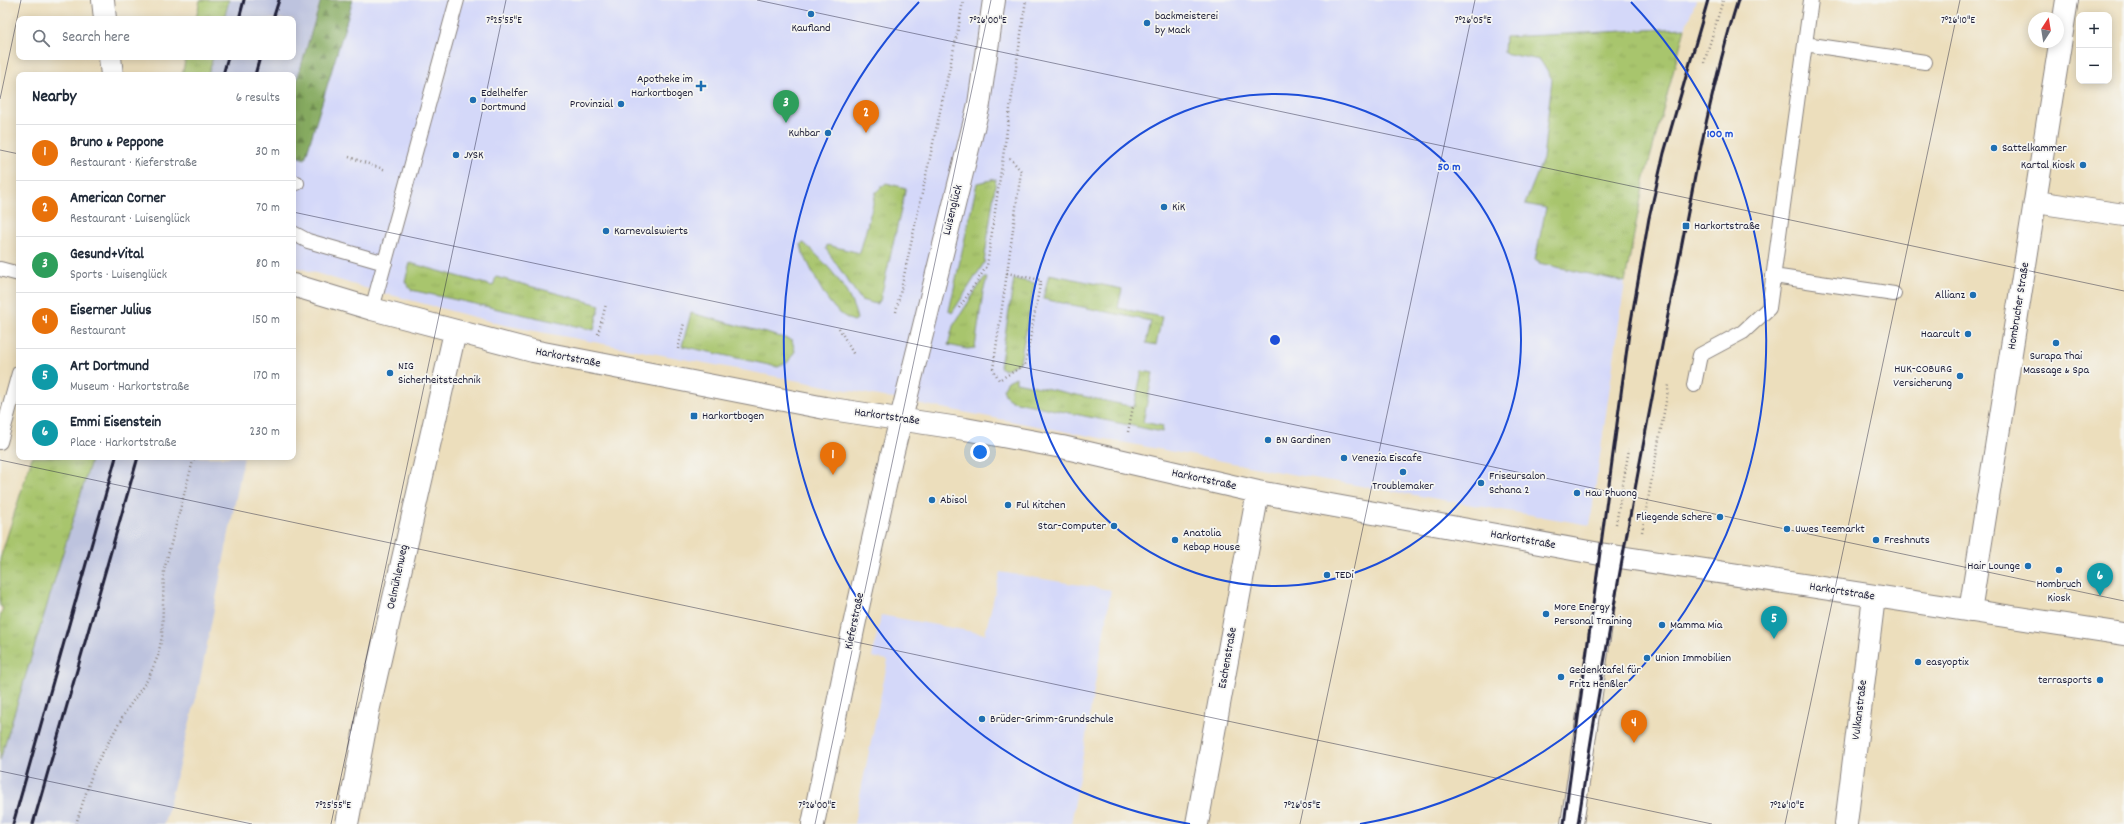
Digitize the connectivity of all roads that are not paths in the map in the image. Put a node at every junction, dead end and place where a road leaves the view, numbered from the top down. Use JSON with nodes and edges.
{"nodes":[{"id":1,"x":103,"y":0,"type":"edge"},
{"id":2,"x":458,"y":0,"type":"edge"},
{"id":3,"x":994,"y":0,"type":"edge"},
{"id":4,"x":1811,"y":0,"type":"edge"},
{"id":5,"x":2067,"y":0,"type":"edge"},
{"id":6,"x":106,"y":16,"type":"edge"},
{"id":7,"x":1805,"y":44,"type":"junction"},
{"id":8,"x":110,"y":60,"type":"edge"},
{"id":9,"x":1925,"y":62,"type":"dead end"},
{"id":10,"x":112,"y":72,"type":"edge"},
{"id":11,"x":2036,"y":202,"type":"junction"},
{"id":12,"x":2124,"y":215,"type":"edge"},
{"id":13,"x":296,"y":235,"type":"edge"},
{"id":14,"x":385,"y":263,"type":"junction"},
{"id":15,"x":0,"y":269,"type":"edge"},
{"id":16,"x":16,"y":273,"type":"edge"},
{"id":17,"x":1774,"y":276,"type":"junction"},
{"id":18,"x":296,"y":286,"type":"edge"},
{"id":19,"x":1894,"y":294,"type":"dead end"},
{"id":20,"x":372,"y":309,"type":"junction"},
{"id":21,"x":455,"y":332,"type":"junction"},
{"id":22,"x":16,"y":384,"type":"edge"},
{"id":23,"x":1694,"y":385,"type":"road end"},
{"id":24,"x":902,"y":419,"type":"junction"},
{"id":25,"x":0,"y":442,"type":"edge"},
{"id":26,"x":1258,"y":492,"type":"junction"},
{"id":27,"x":1611,"y":556,"type":"junction"},
{"id":28,"x":1874,"y":597,"type":"junction"},
{"id":29,"x":1970,"y":611,"type":"junction"},
{"id":30,"x":2124,"y":634,"type":"edge"},
{"id":31,"x":347,"y":824,"type":"edge"},
{"id":32,"x":813,"y":824,"type":"edge"},
{"id":33,"x":1197,"y":824,"type":"edge"},
{"id":34,"x":1572,"y":824,"type":"edge"},
{"id":35,"x":1846,"y":824,"type":"edge"}],
"edges":[{"from":1,"to":6,"type":"street"},
{"from":2,"to":14,"type":"lane"},
{"from":3,"to":24,"type":"street","name":"Luisenglück"},
{"from":4,"to":7,"type":"lane"},
{"from":5,"to":11,"type":"street","name":"Hombrucher Straße"},
{"from":7,"to":9,"type":"lane"},
{"from":7,"to":17,"type":"lane"},
{"from":8,"to":10,"type":"street"},
{"from":11,"to":12,"type":"street"},
{"from":11,"to":29,"type":"street","name":"Hombrucher Straße"},
{"from":13,"to":14,"type":"lane"},
{"from":14,"to":20,"type":"lane"},
{"from":15,"to":16,"type":"lane"},
{"from":17,"to":19,"type":"lane"},
{"from":17,"to":23,"type":"lane"},
{"from":18,"to":20,"type":"street","name":"Harkortstraße"},
{"from":20,"to":21,"type":"street","name":"Harkortstraße"},
{"from":21,"to":24,"type":"street","name":"Harkortstraße"},
{"from":21,"to":31,"type":"street","name":"Oelmühlenweg"},
{"from":22,"to":25,"type":"lane"},
{"from":24,"to":26,"type":"street","name":"Harkortstraße"},
{"from":24,"to":32,"type":"street","name":"Kieferstraße"},
{"from":26,"to":27,"type":"street","name":"Harkortstraße"},
{"from":26,"to":33,"type":"street","name":"Eschenstraße"},
{"from":27,"to":28,"type":"street","name":"Harkortstraße"},
{"from":27,"to":34,"type":"street"},
{"from":28,"to":29,"type":"street","name":"Harkortstraße"},
{"from":28,"to":35,"type":"street","name":"Vulkanstraße"},
{"from":29,"to":30,"type":"street","name":"Harkortstraße"}]}
